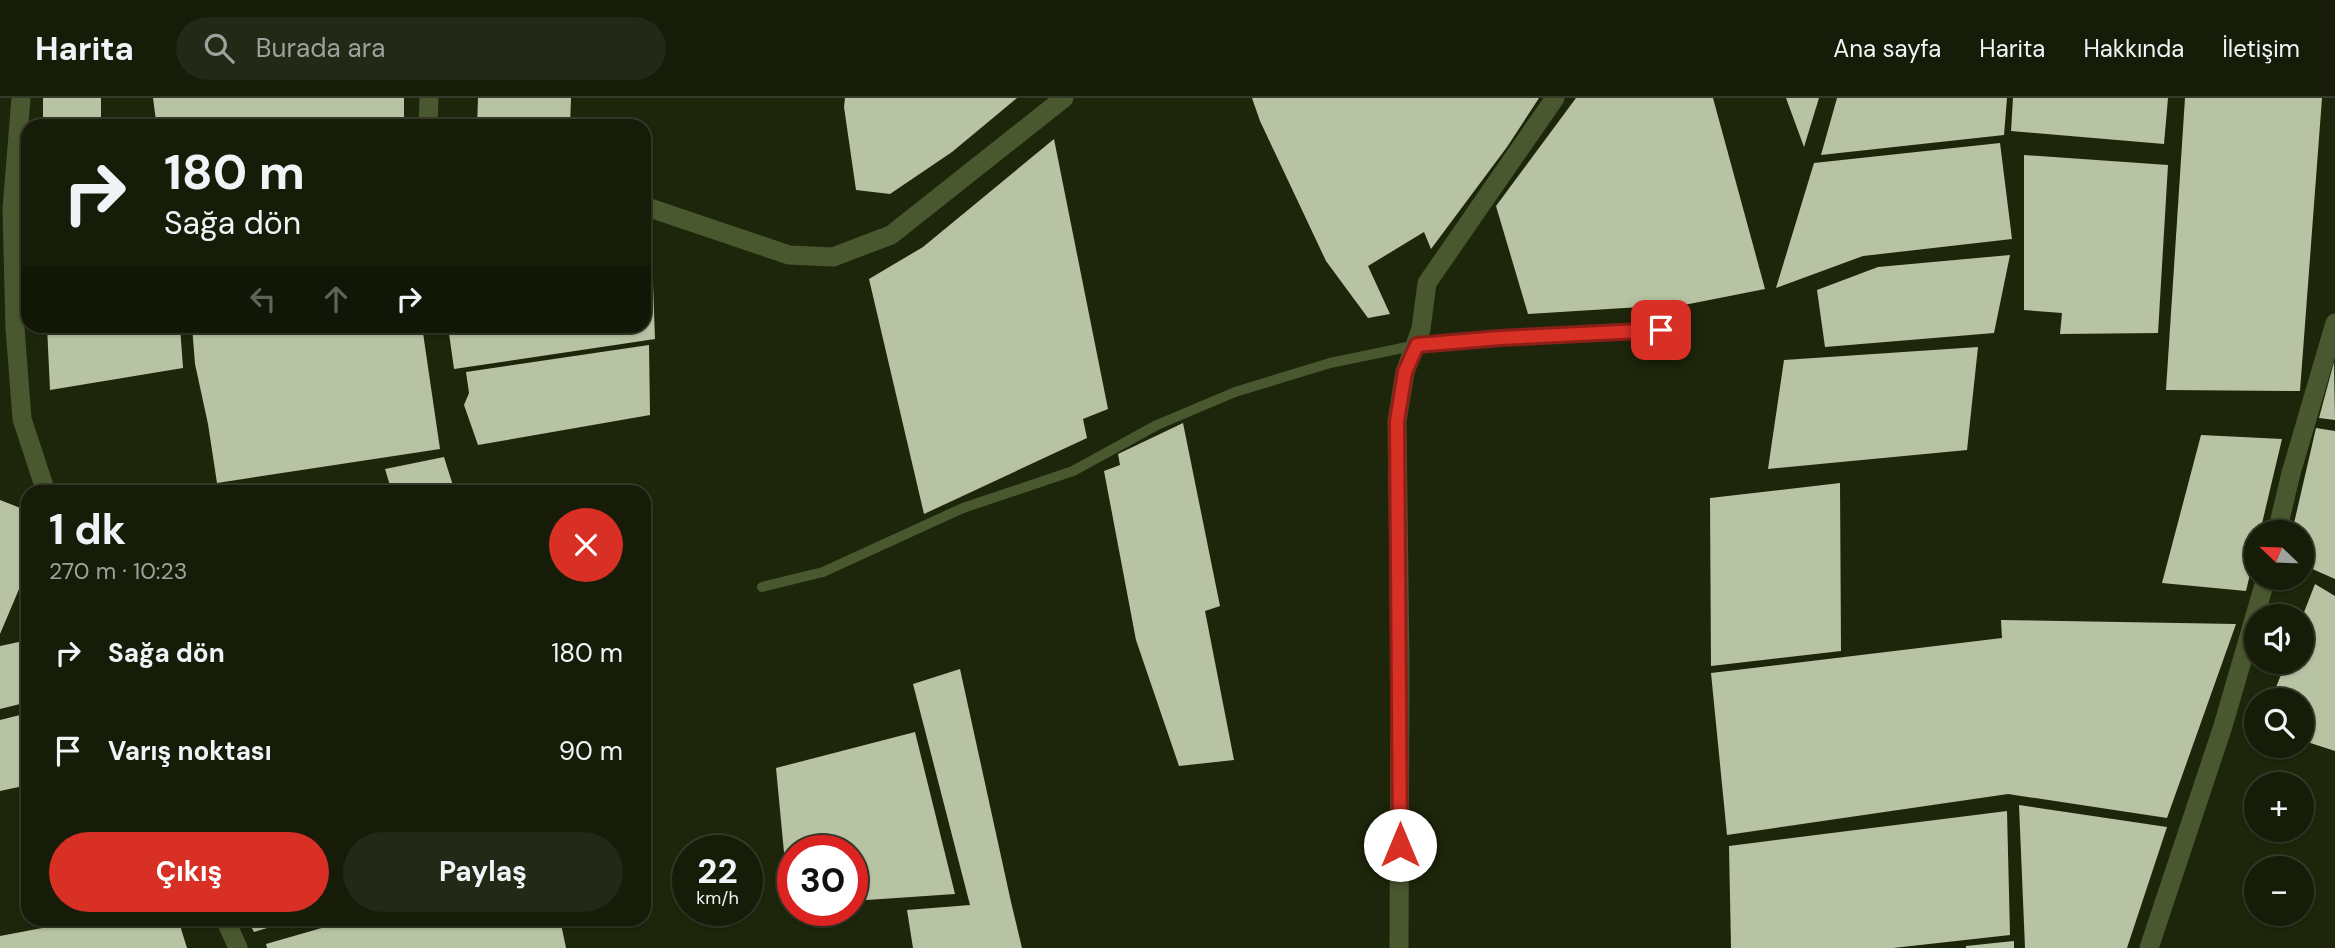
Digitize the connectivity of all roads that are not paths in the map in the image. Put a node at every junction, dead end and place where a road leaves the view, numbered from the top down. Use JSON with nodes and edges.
{"nodes":[{"id":1,"x":20,"y":98,"type":"edge"},
{"id":2,"x":429,"y":98,"type":"edge"},
{"id":3,"x":1063,"y":98,"type":"edge"},
{"id":4,"x":1555,"y":98,"type":"edge"},
{"id":5,"x":428,"y":119,"type":"edge"},
{"id":6,"x":651,"y":208,"type":"edge"},
{"id":7,"x":2335,"y":323,"type":"edge"},
{"id":8,"x":1661,"y":330,"type":"dead end"},
{"id":9,"x":1417,"y":345,"type":"junction"},
{"id":10,"x":44,"y":485,"type":"edge"},
{"id":11,"x":2280,"y":520,"type":"edge"},
{"id":12,"x":762,"y":587,"type":"dead end"},
{"id":13,"x":2263,"y":590,"type":"edge"},
{"id":14,"x":228,"y":926,"type":"edge"},
{"id":15,"x":237,"y":948,"type":"edge"},
{"id":16,"x":1399,"y":948,"type":"edge"},
{"id":17,"x":2149,"y":948,"type":"edge"}],
"edges":[{"from":1,"to":10,"type":"street"},
{"from":2,"to":5,"type":"street"},
{"from":3,"to":6,"type":"street"},
{"from":4,"to":9,"type":"street"},
{"from":7,"to":11,"type":"street"},
{"from":8,"to":9,"type":"lane"},
{"from":9,"to":12,"type":"lane"},
{"from":9,"to":16,"type":"street"},
{"from":13,"to":17,"type":"street"},
{"from":14,"to":15,"type":"street"}]}
